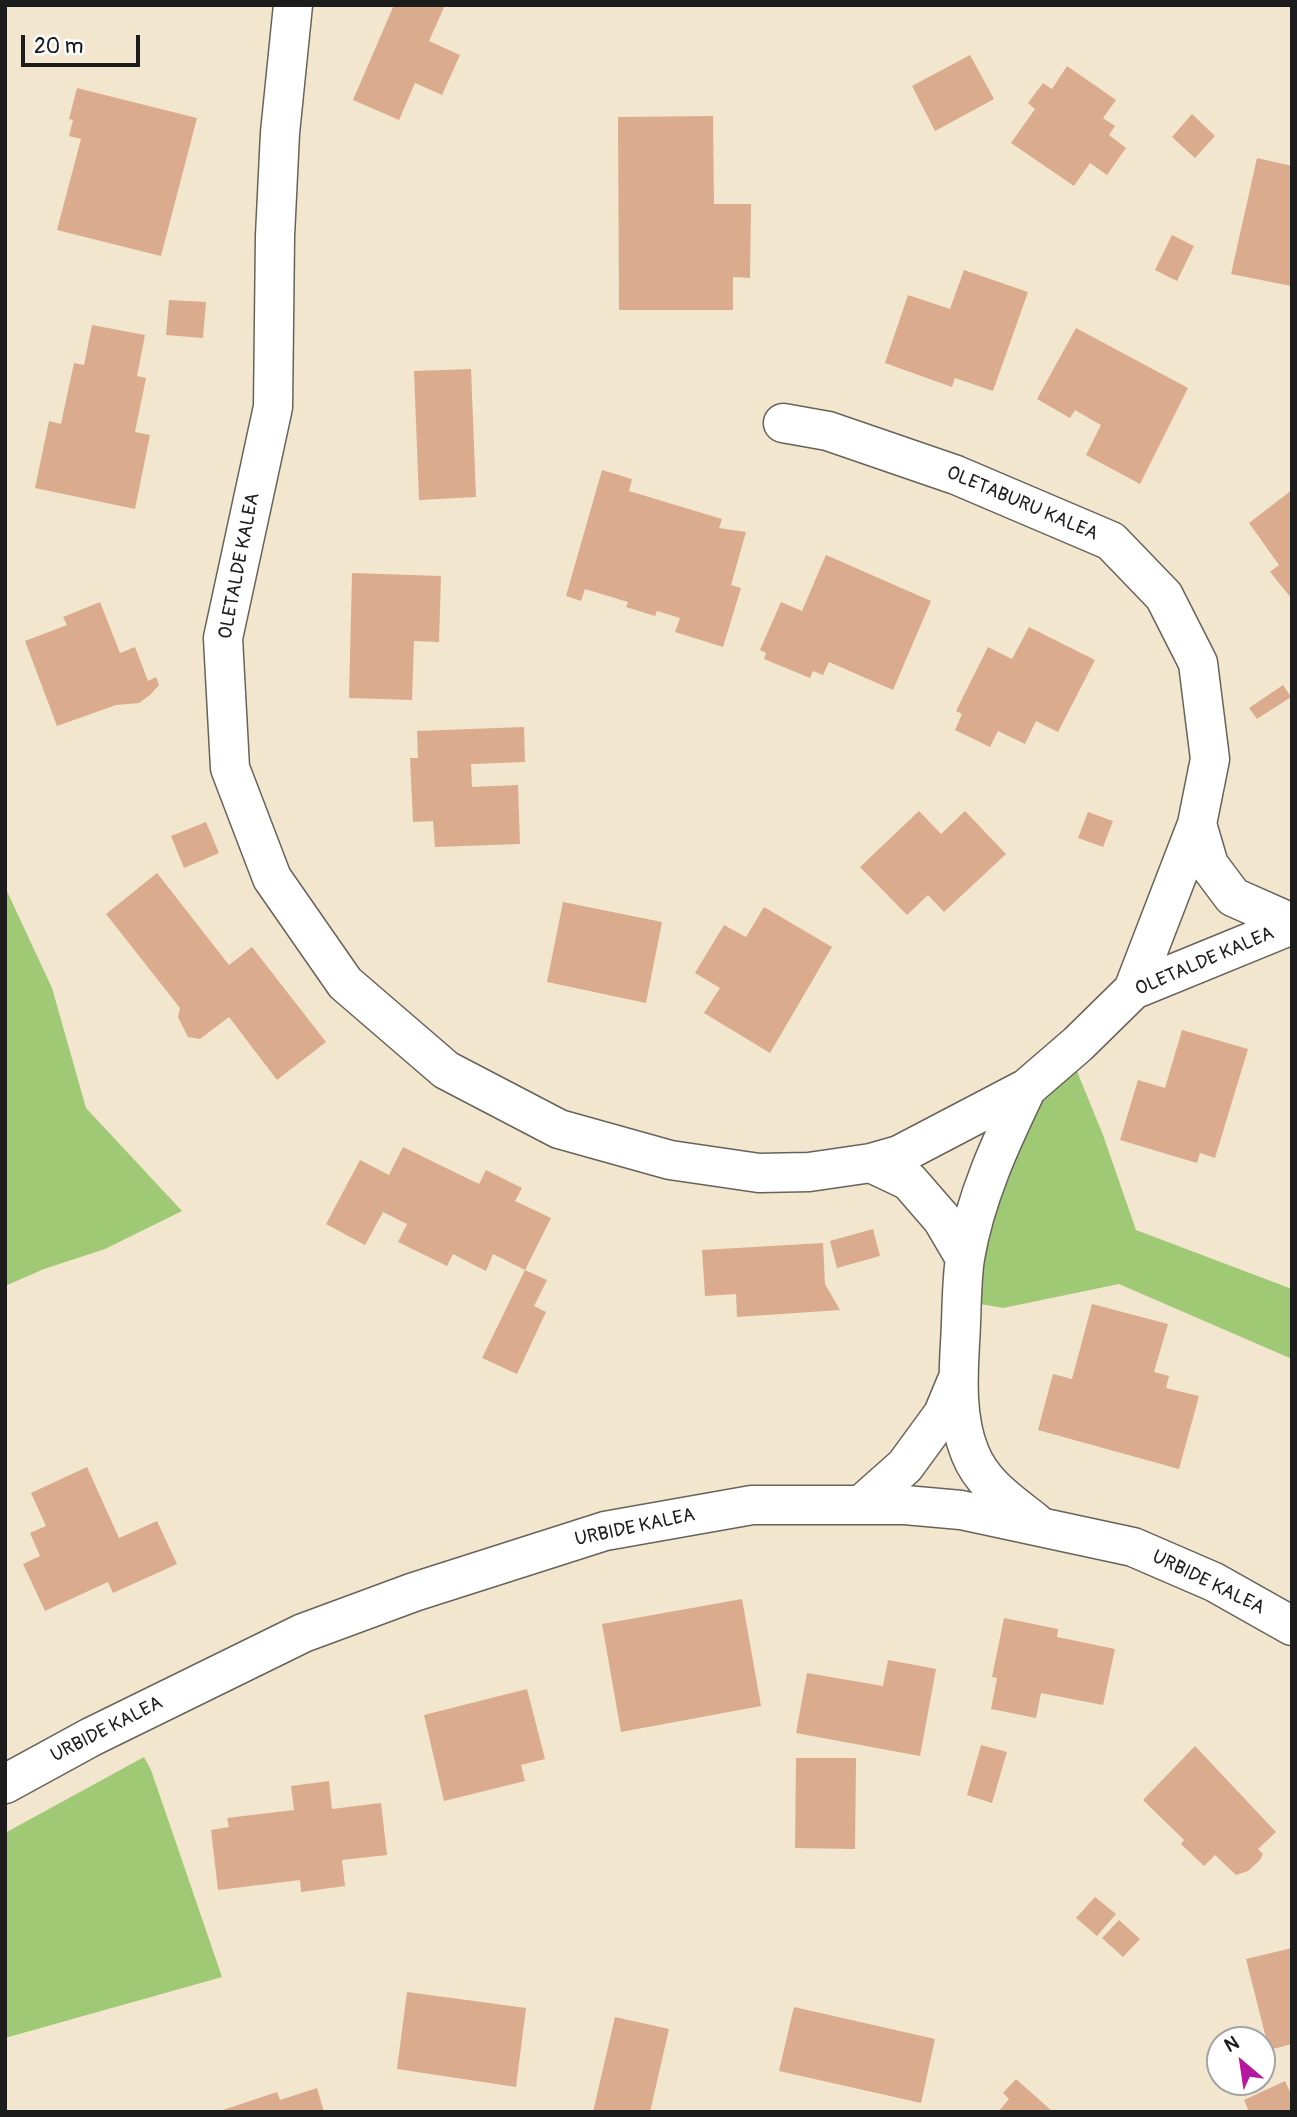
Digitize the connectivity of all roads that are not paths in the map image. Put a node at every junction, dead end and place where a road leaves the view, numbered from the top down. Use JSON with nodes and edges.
{"nodes":[{"id":1,"x":293,"y":5,"type":"edge"},
{"id":2,"x":783,"y":423,"type":"dead end"},
{"id":3,"x":1197,"y":824,"type":"junction"},
{"id":4,"x":1292,"y":924,"type":"edge"},
{"id":5,"x":1133,"y":990,"type":"junction"},
{"id":6,"x":1027,"y":1088,"type":"junction"},
{"id":7,"x":870,"y":1163,"type":"junction"},
{"id":8,"x":965,"y":1258,"type":"junction"},
{"id":9,"x":958,"y":1376,"type":"junction"},
{"id":10,"x":919,"y":1446,"type":"junction"},
{"id":11,"x":970,"y":1455,"type":"junction"},
{"id":12,"x":862,"y":1504,"type":"junction"},
{"id":13,"x":940,"y":1508,"type":"junction"},
{"id":14,"x":1042,"y":1527,"type":"junction"},
{"id":15,"x":1292,"y":1626,"type":"edge"},
{"id":16,"x":5,"y":1784,"type":"edge"}],
"edges":[{"from":1,"to":7,"type":"street","name":"OLETALDE KALEA"},
{"from":2,"to":3,"type":"street","name":"OLETABURU KALEA"},
{"from":3,"to":4,"type":"street"},
{"from":3,"to":5,"type":"street","name":"OLETABURU KALEA"},
{"from":4,"to":5,"type":"street","name":"OLETALDE KALEA"},
{"from":5,"to":6,"type":"street","name":"OLETALDE KALEA"},
{"from":6,"to":7,"type":"street","name":"OLETALDE KALEA"},
{"from":6,"to":8,"type":"street","name":"OLETALDE KALEA"},
{"from":7,"to":8,"type":"street"},
{"from":8,"to":9,"type":"street","name":"OLETALDE KALEA"},
{"from":9,"to":10,"type":"street"},
{"from":9,"to":11,"type":"street"},
{"from":10,"to":12,"type":"street"},
{"from":10,"to":13,"type":"street"},
{"from":11,"to":13,"type":"street"},
{"from":11,"to":14,"type":"street"},
{"from":12,"to":13,"type":"street","name":"URBIDE KALEA"},
{"from":12,"to":16,"type":"street","name":"URBIDE KALEA"},
{"from":13,"to":14,"type":"street","name":"URBIDE KALEA"},
{"from":14,"to":15,"type":"street","name":"URBIDE KALEA"}]}
